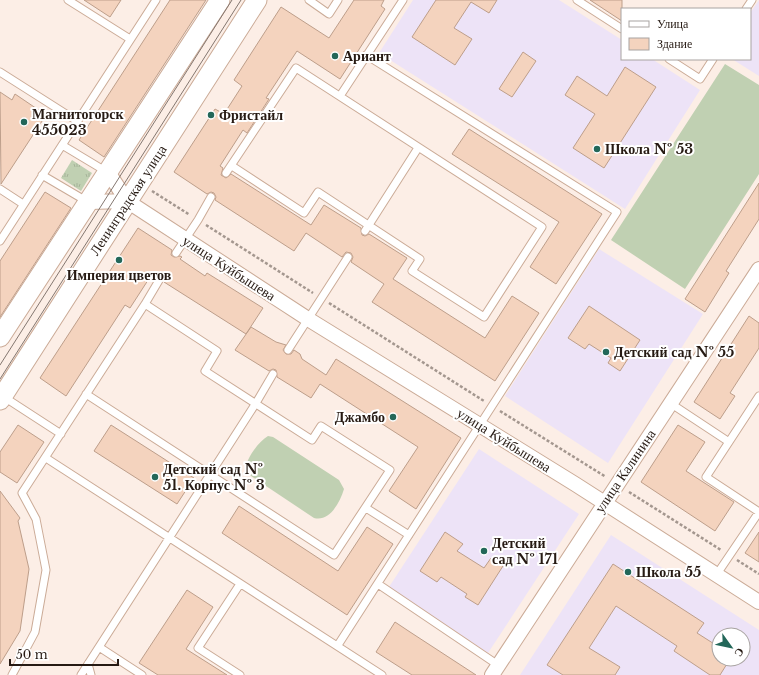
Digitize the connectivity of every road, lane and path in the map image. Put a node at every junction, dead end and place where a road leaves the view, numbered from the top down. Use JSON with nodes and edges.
{"nodes":[{"id":1,"x":68,"y":0,"type":"edge"},
{"id":2,"x":156,"y":0,"type":"edge"},
{"id":3,"x":220,"y":0,"type":"edge"},
{"id":4,"x":257,"y":0,"type":"edge"},
{"id":5,"x":309,"y":0,"type":"edge"},
{"id":6,"x":338,"y":0,"type":"edge"},
{"id":7,"x":402,"y":0,"type":"edge"},
{"id":8,"x":577,"y":0,"type":"edge"},
{"id":9,"x":621,"y":28,"type":"edge"},
{"id":10,"x":130,"y":40,"type":"junction"},
{"id":11,"x":366,"y":55,"type":"junction"},
{"id":12,"x":671,"y":60,"type":"edge"},
{"id":13,"x":712,"y":60,"type":"edge"},
{"id":14,"x":0,"y":72,"type":"edge"},
{"id":15,"x":340,"y":96,"type":"junction"},
{"id":16,"x":77,"y":121,"type":"junction"},
{"id":17,"x":62,"y":145,"type":"junction"},
{"id":18,"x":418,"y":148,"type":"junction"},
{"id":19,"x":232,"y":166,"type":"junction"},
{"id":20,"x":108,"y":172,"type":"junction"},
{"id":21,"x":226,"y":173,"type":"dead end"},
{"id":22,"x":42,"y":175,"type":"junction"},
{"id":23,"x":139,"y":183,"type":"junction"},
{"id":24,"x":0,"y":189,"type":"edge"},
{"id":25,"x":211,"y":197,"type":"dead end"},
{"id":26,"x":127,"y":201,"type":"junction"},
{"id":27,"x":88,"y":202,"type":"junction"},
{"id":28,"x":24,"y":204,"type":"junction"},
{"id":29,"x":198,"y":220,"type":"junction"},
{"id":30,"x":367,"y":228,"type":"junction"},
{"id":31,"x":186,"y":239,"type":"junction"},
{"id":32,"x":0,"y":241,"type":"edge"},
{"id":33,"x":176,"y":253,"type":"dead end"},
{"id":34,"x":348,"y":257,"type":"dead end"},
{"id":35,"x":759,"y":269,"type":"edge"},
{"id":36,"x":161,"y":277,"type":"dead end"},
{"id":37,"x":322,"y":298,"type":"junction"},
{"id":38,"x":145,"y":304,"type":"junction"},
{"id":39,"x":308,"y":319,"type":"junction"},
{"id":40,"x":0,"y":337,"type":"edge"},
{"id":41,"x":288,"y":350,"type":"dead end"},
{"id":42,"x":273,"y":374,"type":"dead end"},
{"id":43,"x":86,"y":394,"type":"junction"},
{"id":44,"x":759,"y":396,"type":"edge"},
{"id":45,"x":1,"y":398,"type":"edge"},
{"id":46,"x":256,"y":403,"type":"junction"},
{"id":47,"x":670,"y":403,"type":"junction"},
{"id":48,"x":493,"y":406,"type":"junction"},
{"id":49,"x":480,"y":425,"type":"junction"},
{"id":50,"x":61,"y":434,"type":"junction"},
{"id":51,"x":729,"y":442,"type":"junction"},
{"id":52,"x":46,"y":458,"type":"junction"},
{"id":53,"x":209,"y":474,"type":"junction"},
{"id":54,"x":609,"y":479,"type":"dead end"},
{"id":55,"x":627,"y":491,"type":"dead end"},
{"id":56,"x":604,"y":503,"type":"junction"},
{"id":57,"x":366,"y":508,"type":"junction"},
{"id":58,"x":759,"y":512,"type":"edge"},
{"id":59,"x":410,"y":535,"type":"junction"},
{"id":60,"x":169,"y":538,"type":"junction"},
{"id":61,"x":730,"y":555,"type":"junction"},
{"id":62,"x":717,"y":574,"type":"junction"},
{"id":63,"x":759,"y":574,"type":"edge"},
{"id":64,"x":240,"y":584,"type":"junction"},
{"id":65,"x":378,"y":584,"type":"junction"},
{"id":66,"x":759,"y":602,"type":"edge"},
{"id":67,"x":338,"y":645,"type":"junction"},
{"id":68,"x":99,"y":647,"type":"junction"},
{"id":69,"x":88,"y":664,"type":"junction"},
{"id":70,"x":495,"y":670,"type":"edge"},
{"id":71,"x":12,"y":675,"type":"edge"},
{"id":72,"x":81,"y":675,"type":"edge"},
{"id":73,"x":92,"y":675,"type":"edge"},
{"id":74,"x":142,"y":675,"type":"edge"},
{"id":75,"x":240,"y":675,"type":"edge"},
{"id":76,"x":382,"y":675,"type":"edge"}],
"edges":[{"from":1,"to":10,"type":"lane"},
{"from":2,"to":10,"type":"lane"},
{"from":3,"to":20,"type":"main road"},
{"from":4,"to":23,"type":"main road","name":"Ленинградская улица"},
{"from":5,"to":6,"type":"lane"},
{"from":7,"to":11,"type":"lane"},
{"from":8,"to":9,"type":"lane"},
{"from":10,"to":16,"type":"lane"},
{"from":11,"to":15,"type":"lane"},
{"from":11,"to":48,"type":"lane"},
{"from":12,"to":13,"type":"lane"},
{"from":14,"to":16,"type":"lane"},
{"from":15,"to":18,"type":"lane"},
{"from":15,"to":19,"type":"lane"},
{"from":16,"to":17,"type":"lane"},
{"from":17,"to":20,"type":"lane"},
{"from":17,"to":22,"type":"lane"},
{"from":18,"to":30,"type":"lane"},
{"from":18,"to":30,"type":"lane"},
{"from":19,"to":21,"type":"lane"},
{"from":19,"to":30,"type":"lane"},
{"from":20,"to":26,"type":"street","name":"улица Куйбышева"},
{"from":20,"to":27,"type":"main road"},
{"from":22,"to":27,"type":"lane"},
{"from":22,"to":28,"type":"lane"},
{"from":23,"to":26,"type":"main road","name":"Ленинградская улица"},
{"from":23,"to":29,"type":"path"},
{"from":24,"to":28,"type":"lane"},
{"from":25,"to":29,"type":"lane"},
{"from":26,"to":27,"type":"street"},
{"from":26,"to":31,"type":"street","name":"улица Куйбышева"},
{"from":26,"to":45,"type":"main road","name":"Ленинградская улица"},
{"from":27,"to":40,"type":"main road"},
{"from":28,"to":32,"type":"lane"},
{"from":29,"to":31,"type":"lane"},
{"from":29,"to":37,"type":"path"},
{"from":31,"to":33,"type":"lane"},
{"from":31,"to":39,"type":"street","name":"улица Куйбышева"},
{"from":34,"to":37,"type":"lane"},
{"from":35,"to":47,"type":"street","name":"улица Калинина"},
{"from":36,"to":38,"type":"lane"},
{"from":37,"to":39,"type":"lane"},
{"from":37,"to":48,"type":"path"},
{"from":38,"to":43,"type":"lane"},
{"from":38,"to":46,"type":"lane"},
{"from":39,"to":41,"type":"lane"},
{"from":39,"to":49,"type":"street","name":"улица Куйбышева"},
{"from":42,"to":46,"type":"lane"},
{"from":43,"to":50,"type":"lane"},
{"from":43,"to":53,"type":"lane"},
{"from":44,"to":51,"type":"lane"},
{"from":45,"to":50,"type":"lane"},
{"from":46,"to":53,"type":"lane"},
{"from":46,"to":57,"type":"lane"},
{"from":47,"to":51,"type":"lane"},
{"from":47,"to":56,"type":"street","name":"улица Калинина"},
{"from":48,"to":49,"type":"lane"},
{"from":48,"to":54,"type":"path"},
{"from":49,"to":56,"type":"street","name":"улица Куйбышева"},
{"from":49,"to":59,"type":"lane"},
{"from":50,"to":52,"type":"lane"},
{"from":51,"to":58,"type":"lane"},
{"from":52,"to":60,"type":"lane"},
{"from":52,"to":71,"type":"lane"},
{"from":53,"to":57,"type":"lane"},
{"from":53,"to":60,"type":"lane"},
{"from":55,"to":61,"type":"path"},
{"from":56,"to":62,"type":"street","name":"улица Куйбышева"},
{"from":56,"to":70,"type":"street","name":"улица Калинина"},
{"from":57,"to":59,"type":"lane"},
{"from":58,"to":61,"type":"lane"},
{"from":59,"to":65,"type":"lane"},
{"from":60,"to":64,"type":"lane"},
{"from":60,"to":68,"type":"lane"},
{"from":61,"to":62,"type":"lane"},
{"from":61,"to":63,"type":"path"},
{"from":62,"to":66,"type":"street","name":"улица Куйбышева"},
{"from":64,"to":67,"type":"lane"},
{"from":64,"to":75,"type":"lane"},
{"from":65,"to":67,"type":"lane"},
{"from":65,"to":70,"type":"lane"},
{"from":67,"to":76,"type":"lane"},
{"from":68,"to":69,"type":"lane"},
{"from":68,"to":74,"type":"lane"},
{"from":69,"to":72,"type":"lane"},
{"from":69,"to":73,"type":"lane"}]}
